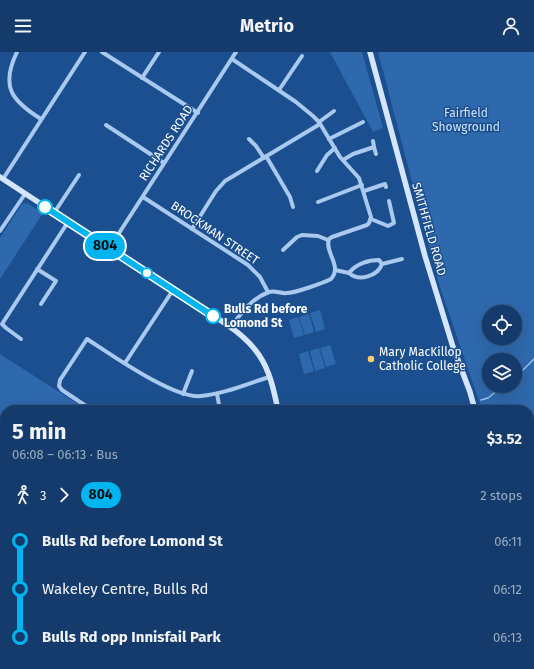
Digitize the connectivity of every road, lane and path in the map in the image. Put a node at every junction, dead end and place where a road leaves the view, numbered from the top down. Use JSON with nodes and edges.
{"nodes":[{"id":1,"x":17,"y":52,"type":"edge"},
{"id":2,"x":85,"y":52,"type":"edge"},
{"id":3,"x":102,"y":52,"type":"edge"},
{"id":4,"x":159,"y":52,"type":"edge"},
{"id":5,"x":236,"y":52,"type":"edge"},
{"id":6,"x":370,"y":52,"type":"edge"},
{"id":7,"x":302,"y":56,"type":"dead end"},
{"id":8,"x":232,"y":59,"type":"junction"},
{"id":9,"x":142,"y":78,"type":"junction"},
{"id":10,"x":279,"y":90,"type":"junction"},
{"id":11,"x":334,"y":111,"type":"dead end"},
{"id":12,"x":198,"y":113,"type":"junction"},
{"id":13,"x":41,"y":119,"type":"junction"},
{"id":14,"x":363,"y":122,"type":"dead end"},
{"id":15,"x":320,"y":123,"type":"junction"},
{"id":16,"x":106,"y":125,"type":"dead end"},
{"id":17,"x":249,"y":139,"type":"dead end"},
{"id":18,"x":329,"y":139,"type":"junction"},
{"id":19,"x":373,"y":141,"type":"dead end"},
{"id":20,"x":374,"y":147,"type":"junction"},
{"id":21,"x":335,"y":148,"type":"junction"},
{"id":22,"x":376,"y":154,"type":"dead end"},
{"id":23,"x":265,"y":157,"type":"junction"},
{"id":24,"x":343,"y":160,"type":"junction"},
{"id":25,"x":164,"y":163,"type":"junction"},
{"id":26,"x":317,"y":170,"type":"dead end"},
{"id":27,"x":79,"y":175,"type":"dead end"},
{"id":28,"x":1,"y":178,"type":"edge"},
{"id":29,"x":362,"y":185,"type":"junction"},
{"id":30,"x":386,"y":187,"type":"dead end"},
{"id":31,"x":364,"y":191,"type":"junction"},
{"id":32,"x":25,"y":194,"type":"junction"},
{"id":33,"x":143,"y":197,"type":"junction"},
{"id":34,"x":389,"y":201,"type":"dead end"},
{"id":35,"x":318,"y":202,"type":"dead end"},
{"id":36,"x":293,"y":207,"type":"dead end"},
{"id":37,"x":54,"y":213,"type":"junction"},
{"id":38,"x":371,"y":219,"type":"junction"},
{"id":39,"x":68,"y":222,"type":"junction"},
{"id":40,"x":192,"y":229,"type":"junction"},
{"id":41,"x":0,"y":231,"type":"edge"},
{"id":42,"x":328,"y":240,"type":"junction"},
{"id":43,"x":112,"y":244,"type":"junction"},
{"id":44,"x":105,"y":246,"type":"junction"},
{"id":45,"x":283,"y":250,"type":"dead end"},
{"id":46,"x":113,"y":251,"type":"junction"},
{"id":47,"x":402,"y":259,"type":"dead end"},
{"id":48,"x":382,"y":264,"type":"junction"},
{"id":49,"x":38,"y":269,"type":"junction"},
{"id":50,"x":335,"y":270,"type":"junction"},
{"id":51,"x":349,"y":273,"type":"junction"},
{"id":52,"x":173,"y":290,"type":"junction"},
{"id":53,"x":268,"y":292,"type":"junction"},
{"id":54,"x":41,"y":304,"type":"dead end"},
{"id":55,"x":231,"y":327,"type":"junction"},
{"id":56,"x":21,"y":339,"type":"dead end"},
{"id":57,"x":125,"y":363,"type":"junction"},
{"id":58,"x":192,"y":370,"type":"dead end"},
{"id":59,"x":269,"y":377,"type":"junction"},
{"id":60,"x":183,"y":394,"type":"junction"},
{"id":61,"x":217,"y":394,"type":"junction"},
{"id":62,"x":84,"y":405,"type":"edge"},
{"id":63,"x":219,"y":405,"type":"edge"},
{"id":64,"x":277,"y":405,"type":"edge"},
{"id":65,"x":474,"y":405,"type":"edge"}],
"edges":[{"from":1,"to":13,"type":"street"},
{"from":2,"to":13,"type":"street"},
{"from":3,"to":9,"type":"street"},
{"from":4,"to":9,"type":"street"},
{"from":5,"to":8,"type":"street","name":"RICHARDS ROAD"},
{"from":6,"to":65,"type":"main road","name":"SMITHFIELD ROAD"},
{"from":7,"to":10,"type":"street"},
{"from":8,"to":10,"type":"street"},
{"from":8,"to":12,"type":"street","name":"RICHARDS ROAD"},
{"from":9,"to":12,"type":"street"},
{"from":10,"to":15,"type":"street"},
{"from":11,"to":15,"type":"street"},
{"from":12,"to":25,"type":"street","name":"RICHARDS ROAD"},
{"from":13,"to":28,"type":"street"},
{"from":14,"to":18,"type":"street"},
{"from":15,"to":18,"type":"street"},
{"from":15,"to":23,"type":"street"},
{"from":16,"to":25,"type":"street"},
{"from":17,"to":23,"type":"street"},
{"from":18,"to":21,"type":"street"},
{"from":19,"to":20,"type":"street"},
{"from":20,"to":22,"type":"street"},
{"from":20,"to":24,"type":"street"},
{"from":21,"to":24,"type":"street"},
{"from":21,"to":26,"type":"street"},
{"from":23,"to":36,"type":"street"},
{"from":23,"to":40,"type":"street"},
{"from":24,"to":29,"type":"street"},
{"from":25,"to":33,"type":"street","name":"RICHARDS ROAD"},
{"from":27,"to":37,"type":"street"},
{"from":28,"to":32,"type":"main road"},
{"from":29,"to":31,"type":"street"},
{"from":29,"to":35,"type":"street"},
{"from":30,"to":31,"type":"street"},
{"from":31,"to":38,"type":"street"},
{"from":32,"to":37,"type":"main road"},
{"from":32,"to":41,"type":"street"},
{"from":33,"to":40,"type":"street","name":"BROCKMAN STREET"},
{"from":33,"to":43,"type":"street","name":"RICHARDS ROAD"},
{"from":34,"to":38,"type":"street"},
{"from":37,"to":39,"type":"main road"},
{"from":38,"to":42,"type":"street"},
{"from":39,"to":44,"type":"main road"},
{"from":39,"to":49,"type":"street"},
{"from":40,"to":53,"type":"street","name":"BROCKMAN STREET"},
{"from":42,"to":45,"type":"street"},
{"from":42,"to":50,"type":"street"},
{"from":43,"to":44,"type":"main road"},
{"from":43,"to":46,"type":"main road"},
{"from":44,"to":46,"type":"main road"},
{"from":46,"to":52,"type":"main road"},
{"from":47,"to":48,"type":"street"},
{"from":48,"to":51,"type":"street"},
{"from":48,"to":51,"type":"street"},
{"from":49,"to":54,"type":"street"},
{"from":49,"to":56,"type":"street"},
{"from":50,"to":51,"type":"street"},
{"from":50,"to":53,"type":"street"},
{"from":52,"to":55,"type":"main road"},
{"from":52,"to":57,"type":"street"},
{"from":53,"to":55,"type":"street"},
{"from":55,"to":59,"type":"main road"},
{"from":57,"to":60,"type":"street"},
{"from":57,"to":62,"type":"street"},
{"from":58,"to":60,"type":"street"},
{"from":59,"to":61,"type":"street"},
{"from":59,"to":64,"type":"main road"},
{"from":60,"to":61,"type":"street"},
{"from":61,"to":63,"type":"street"}]}
